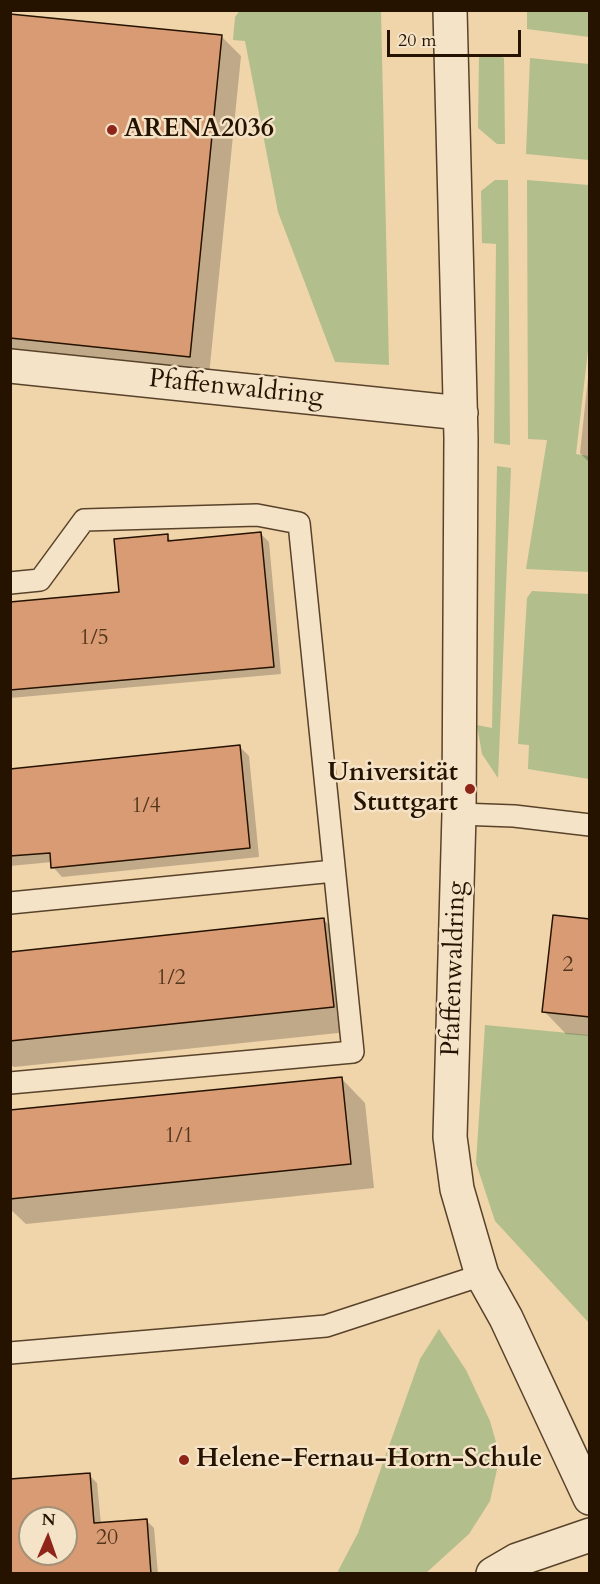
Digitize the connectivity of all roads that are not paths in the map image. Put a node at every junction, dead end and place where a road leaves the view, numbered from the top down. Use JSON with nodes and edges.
{"nodes":[{"id":1,"x":450,"y":10,"type":"edge"},
{"id":2,"x":10,"y":366,"type":"edge"},
{"id":3,"x":461,"y":413,"type":"junction"},
{"id":4,"x":10,"y":583,"type":"edge"},
{"id":5,"x":459,"y":814,"type":"junction"},
{"id":6,"x":590,"y":825,"type":"edge"},
{"id":7,"x":334,"y":871,"type":"junction"},
{"id":8,"x":10,"y":903,"type":"edge"},
{"id":9,"x":10,"y":1083,"type":"edge"},
{"id":10,"x":482,"y":1275,"type":"junction"},
{"id":11,"x":10,"y":1353,"type":"edge"},
{"id":12,"x":590,"y":1498,"type":"edge"},
{"id":13,"x":590,"y":1535,"type":"edge"},
{"id":14,"x":493,"y":1574,"type":"edge"}],
"edges":[{"from":1,"to":3,"type":"street","name":"Pfaffenwaldring"},
{"from":2,"to":3,"type":"street","name":"Pfaffenwaldring"},
{"from":3,"to":5,"type":"street","name":"Pfaffenwaldring"},
{"from":4,"to":7,"type":"lane"},
{"from":5,"to":6,"type":"lane"},
{"from":5,"to":10,"type":"street","name":"Pfaffenwaldring"},
{"from":7,"to":8,"type":"lane"},
{"from":7,"to":9,"type":"lane"},
{"from":10,"to":11,"type":"lane"},
{"from":10,"to":12,"type":"street","name":"Pfaffenwaldring"},
{"from":13,"to":14,"type":"street"}]}
